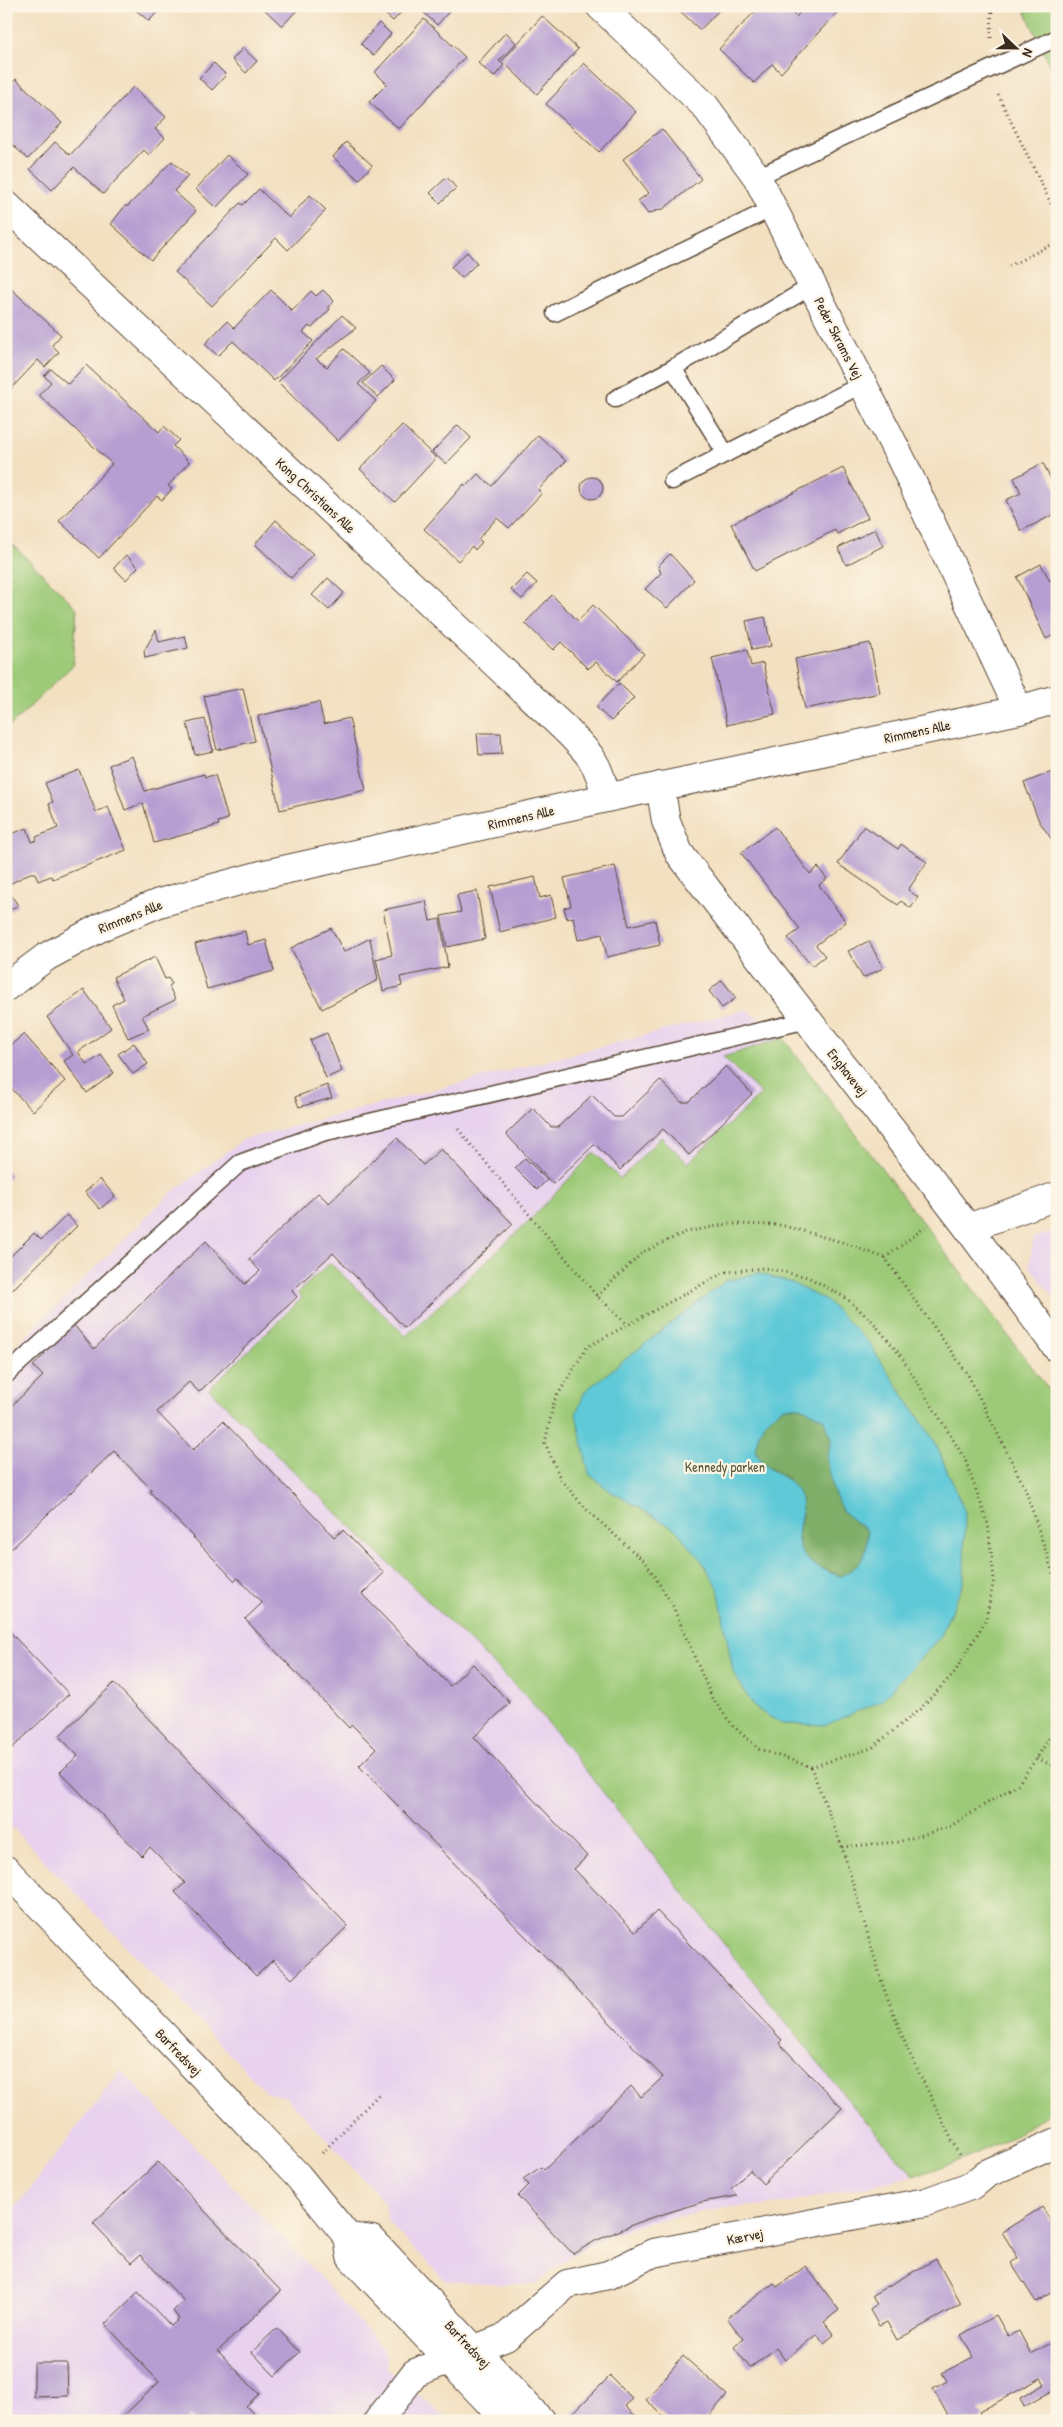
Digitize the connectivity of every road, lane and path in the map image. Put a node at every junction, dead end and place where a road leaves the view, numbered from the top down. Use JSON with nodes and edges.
{"nodes":[{"id":1,"x":600,"y":6,"type":"edge"},
{"id":2,"x":992,"y":6,"type":"edge"},
{"id":3,"x":1057,"y":38,"type":"edge"},
{"id":4,"x":990,"y":67,"type":"junction"},
{"id":5,"x":757,"y":177,"type":"junction"},
{"id":6,"x":6,"y":205,"type":"edge"},
{"id":7,"x":773,"y":208,"type":"junction"},
{"id":8,"x":1057,"y":216,"type":"edge"},
{"id":9,"x":1057,"y":242,"type":"edge"},
{"id":10,"x":1009,"y":266,"type":"dead end"},
{"id":11,"x":812,"y":286,"type":"junction"},
{"id":12,"x":555,"y":313,"type":"dead end"},
{"id":13,"x":673,"y":368,"type":"junction"},
{"id":14,"x":862,"y":384,"type":"junction"},
{"id":15,"x":614,"y":399,"type":"dead end"},
{"id":16,"x":726,"y":454,"type":"junction"},
{"id":17,"x":672,"y":482,"type":"dead end"},
{"id":18,"x":1057,"y":699,"type":"edge"},
{"id":19,"x":1018,"y":710,"type":"junction"},
{"id":20,"x":660,"y":786,"type":"junction"},
{"id":21,"x":606,"y":798,"type":"junction"},
{"id":22,"x":6,"y":987,"type":"edge"},
{"id":23,"x":808,"y":1020,"type":"junction"},
{"id":24,"x":439,"y":1105,"type":"junction"},
{"id":25,"x":1057,"y":1196,"type":"edge"},
{"id":26,"x":926,"y":1227,"type":"dead end"},
{"id":27,"x":968,"y":1228,"type":"junction"},
{"id":28,"x":884,"y":1258,"type":"junction"},
{"id":29,"x":596,"y":1296,"type":"junction"},
{"id":30,"x":627,"y":1324,"type":"junction"},
{"id":31,"x":1057,"y":1348,"type":"edge"},
{"id":32,"x":6,"y":1375,"type":"edge"},
{"id":33,"x":1057,"y":1586,"type":"edge"},
{"id":34,"x":1057,"y":1725,"type":"edge"},
{"id":35,"x":1037,"y":1758,"type":"junction"},
{"id":36,"x":811,"y":1767,"type":"junction"},
{"id":37,"x":1057,"y":1768,"type":"edge"},
{"id":38,"x":842,"y":1847,"type":"junction"},
{"id":39,"x":6,"y":1870,"type":"edge"},
{"id":40,"x":381,"y":2092,"type":"dead end"},
{"id":41,"x":1057,"y":2142,"type":"edge"},
{"id":42,"x":298,"y":2176,"type":"junction"},
{"id":43,"x":973,"y":2185,"type":"junction"},
{"id":44,"x":348,"y":2237,"type":"junction"},
{"id":45,"x":474,"y":2350,"type":"junction"},
{"id":46,"x":449,"y":2360,"type":"junction"},
{"id":47,"x":378,"y":2421,"type":"edge"},
{"id":48,"x":507,"y":2421,"type":"edge"},
{"id":49,"x":540,"y":2421,"type":"edge"}],
"edges":[{"from":1,"to":5,"type":"street","name":"Peder Skrams Vej"},
{"from":2,"to":4,"type":"path"},
{"from":3,"to":4,"type":"lane"},
{"from":4,"to":5,"type":"lane"},
{"from":4,"to":8,"type":"path"},
{"from":5,"to":7,"type":"street","name":"Peder Skrams Vej"},
{"from":6,"to":21,"type":"street","name":"Kong Christians Alle"},
{"from":7,"to":11,"type":"street","name":"Peder Skrams Vej"},
{"from":7,"to":12,"type":"lane"},
{"from":9,"to":10,"type":"path"},
{"from":11,"to":13,"type":"lane"},
{"from":11,"to":14,"type":"street","name":"Peder Skrams Vej"},
{"from":13,"to":15,"type":"lane"},
{"from":13,"to":16,"type":"lane"},
{"from":14,"to":16,"type":"lane"},
{"from":14,"to":19,"type":"street","name":"Peder Skrams Vej"},
{"from":16,"to":17,"type":"lane"},
{"from":18,"to":19,"type":"street","name":"Rimmens Alle"},
{"from":19,"to":20,"type":"street","name":"Rimmens Alle"},
{"from":20,"to":21,"type":"street","name":"Rimmens Alle"},
{"from":20,"to":23,"type":"street","name":"Enghavevej"},
{"from":21,"to":22,"type":"street","name":"Rimmens Alle"},
{"from":23,"to":24,"type":"lane"},
{"from":23,"to":27,"type":"street","name":"Enghavevej"},
{"from":24,"to":29,"type":"path"},
{"from":24,"to":32,"type":"lane"},
{"from":25,"to":27,"type":"street"},
{"from":26,"to":28,"type":"path"},
{"from":27,"to":31,"type":"street","name":"Enghavevej"},
{"from":28,"to":29,"type":"path"},
{"from":28,"to":33,"type":"path"},
{"from":29,"to":30,"type":"path"},
{"from":30,"to":36,"type":"path"},
{"from":30,"to":36,"type":"path"},
{"from":34,"to":35,"type":"path"},
{"from":35,"to":37,"type":"path"},
{"from":35,"to":38,"type":"path"},
{"from":36,"to":38,"type":"path"},
{"from":38,"to":43,"type":"path"},
{"from":39,"to":42,"type":"street","name":"Barfredsvej"},
{"from":40,"to":42,"type":"path"},
{"from":41,"to":43,"type":"street","name":"Kærvej"},
{"from":42,"to":44,"type":"street","name":"Barfredsvej"},
{"from":43,"to":45,"type":"street","name":"Kærvej"},
{"from":44,"to":45,"type":"street","name":"Barfredsvej"},
{"from":44,"to":46,"type":"street","name":"Barfredsvej"},
{"from":45,"to":46,"type":"street","name":"Kærvej"},
{"from":45,"to":49,"type":"street","name":"Barfredsvej"},
{"from":46,"to":47,"type":"street","name":"Kærvej"},
{"from":46,"to":48,"type":"street","name":"Barfredsvej"}]}
